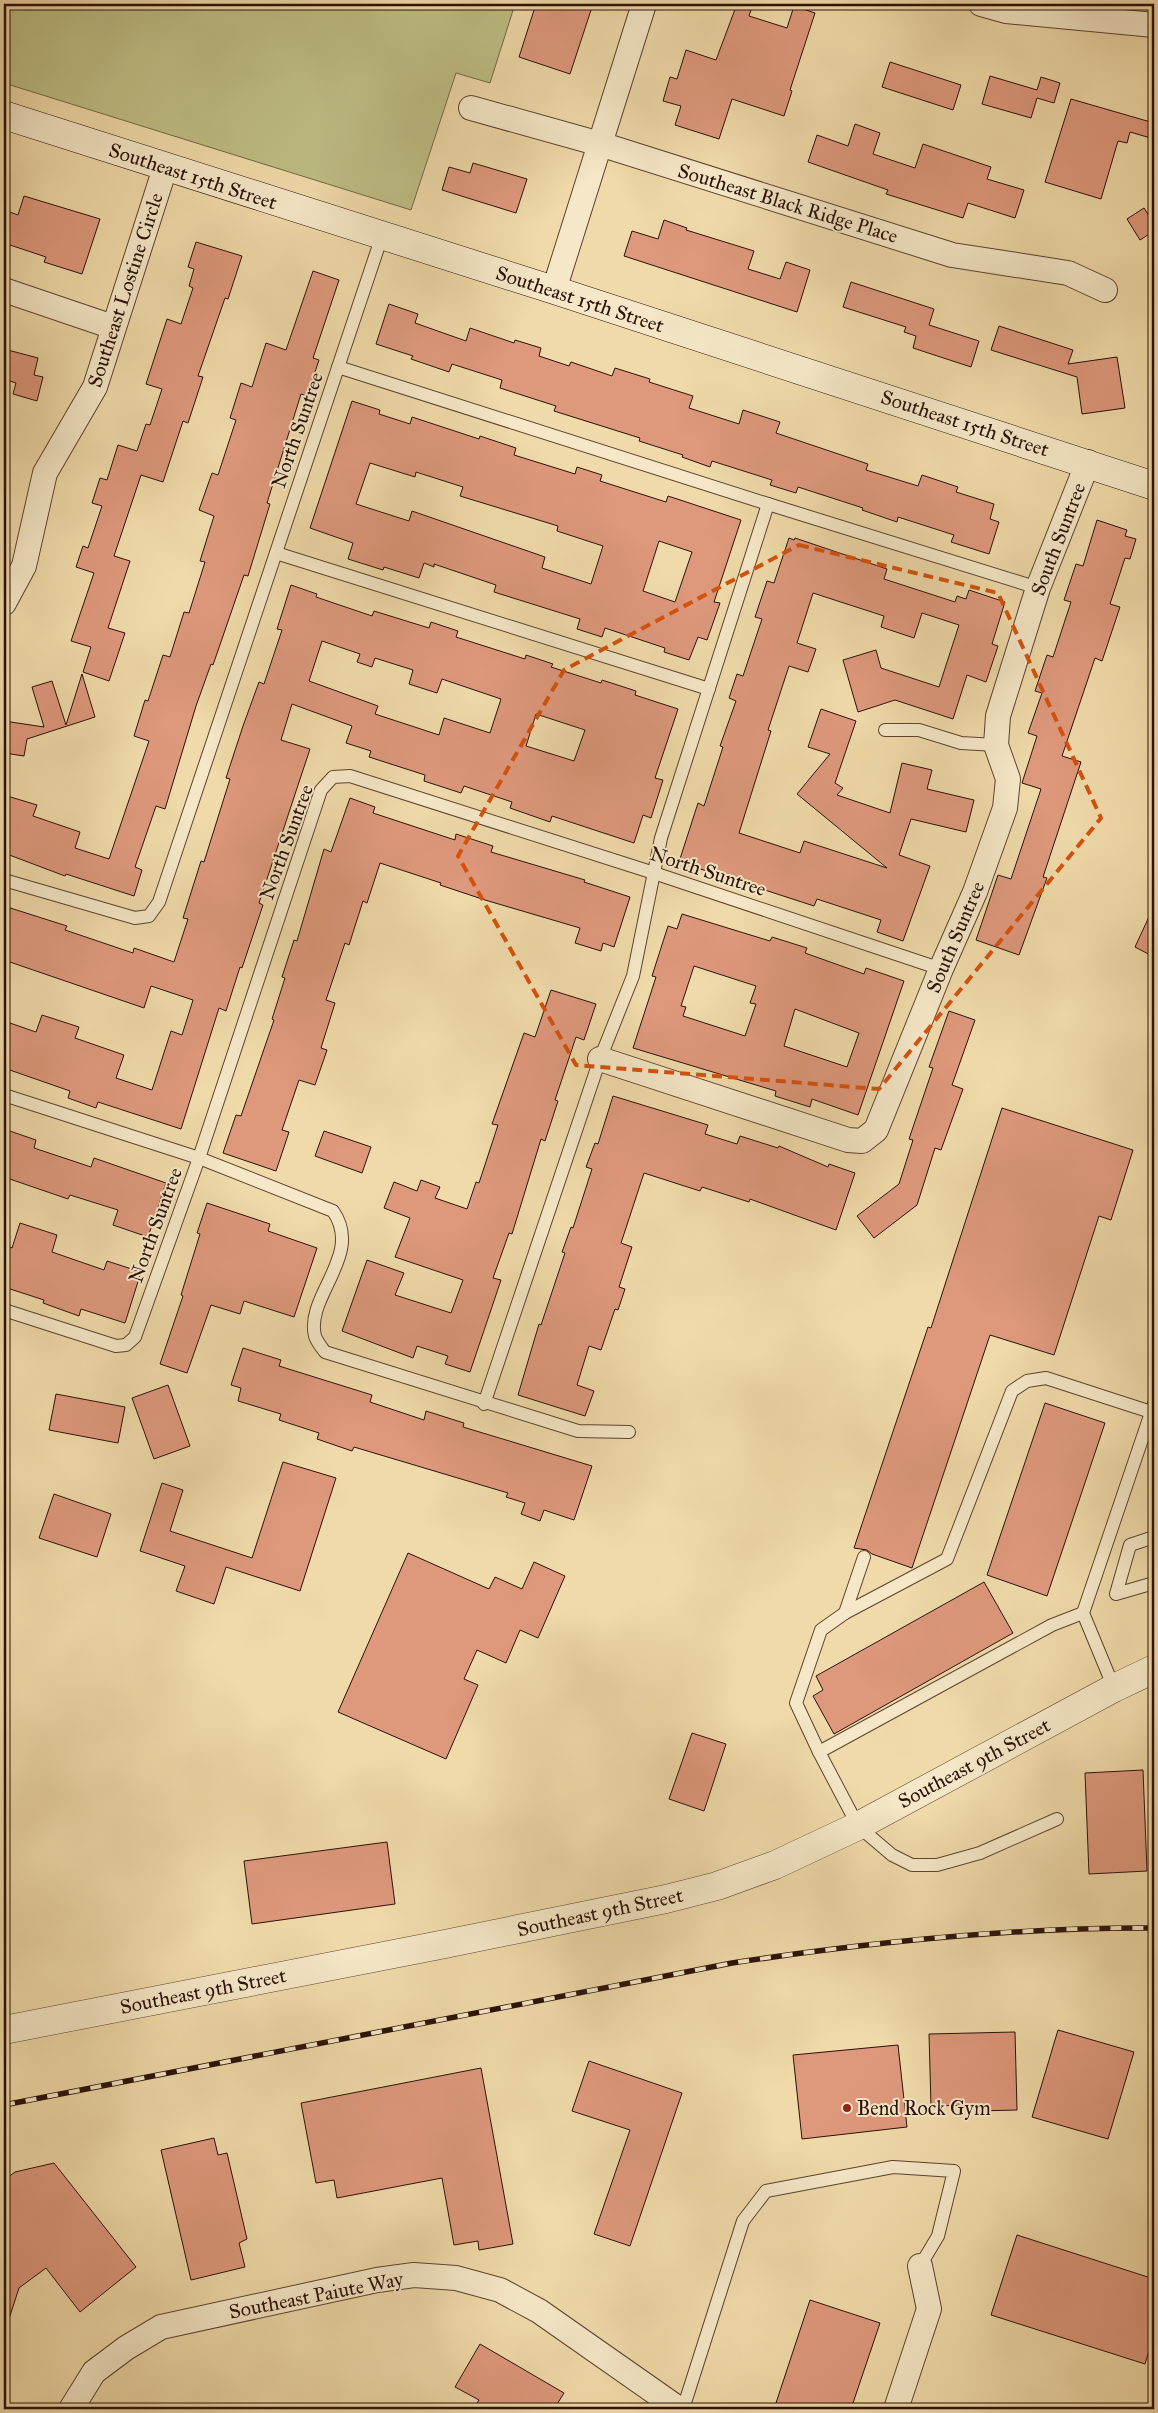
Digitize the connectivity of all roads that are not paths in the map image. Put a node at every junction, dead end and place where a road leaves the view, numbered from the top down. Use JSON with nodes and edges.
{"nodes":[{"id":1,"x":644,"y":4,"type":"edge"},
{"id":2,"x":981,"y":4,"type":"edge"},
{"id":3,"x":1154,"y":25,"type":"edge"},
{"id":4,"x":471,"y":108,"type":"dead end"},
{"id":5,"x":4,"y":115,"type":"edge"},
{"id":6,"x":600,"y":144,"type":"junction"},
{"id":7,"x":166,"y":168,"type":"junction"},
{"id":8,"x":382,"y":236,"type":"junction"},
{"id":9,"x":4,"y":290,"type":"edge"},
{"id":10,"x":554,"y":290,"type":"junction"},
{"id":11,"x":1105,"y":290,"type":"dead end"},
{"id":12,"x":113,"y":327,"type":"junction"},
{"id":13,"x":338,"y":367,"type":"junction"},
{"id":14,"x":1088,"y":462,"type":"junction"},
{"id":15,"x":1154,"y":486,"type":"edge"},
{"id":16,"x":768,"y":504,"type":"junction"},
{"id":17,"x":276,"y":554,"type":"junction"},
{"id":18,"x":1038,"y":588,"type":"junction"},
{"id":19,"x":4,"y":603,"type":"edge"},
{"id":20,"x":709,"y":689,"type":"junction"},
{"id":21,"x":886,"y":730,"type":"dead end"},
{"id":22,"x":996,"y":745,"type":"junction"},
{"id":23,"x":654,"y":873,"type":"junction"},
{"id":24,"x":4,"y":880,"type":"edge"},
{"id":25,"x":941,"y":969,"type":"junction"},
{"id":26,"x":600,"y":1059,"type":"junction"},
{"id":27,"x":4,"y":1095,"type":"edge"},
{"id":28,"x":199,"y":1158,"type":"junction"},
{"id":29,"x":4,"y":1310,"type":"edge"},
{"id":30,"x":484,"y":1404,"type":"junction"},
{"id":31,"x":1153,"y":1408,"type":"edge"},
{"id":32,"x":1150,"y":1429,"type":"edge"},
{"id":33,"x":629,"y":1432,"type":"dead end"},
{"id":34,"x":1154,"y":1537,"type":"edge"},
{"id":35,"x":864,"y":1557,"type":"dead end"},
{"id":36,"x":1154,"y":1583,"type":"edge"},
{"id":37,"x":845,"y":1613,"type":"junction"},
{"id":38,"x":1083,"y":1613,"type":"junction"},
{"id":39,"x":1154,"y":1669,"type":"edge"},
{"id":40,"x":1114,"y":1688,"type":"junction"},
{"id":41,"x":819,"y":1752,"type":"junction"},
{"id":42,"x":1057,"y":1819,"type":"dead end"},
{"id":43,"x":858,"y":1826,"type":"junction"},
{"id":44,"x":4,"y":2030,"type":"edge"},
{"id":45,"x":920,"y":2266,"type":"joint"},
{"id":46,"x":71,"y":2409,"type":"edge"},
{"id":47,"x":681,"y":2409,"type":"edge"},
{"id":48,"x":896,"y":2409,"type":"edge"}],
"edges":[{"from":1,"to":6,"type":"street"},
{"from":2,"to":3,"type":"street"},
{"from":4,"to":6,"type":"street","name":"Southeast Black Ridge Place"},
{"from":5,"to":7,"type":"main road","name":"Southeast 15th Street"},
{"from":6,"to":10,"type":"street"},
{"from":6,"to":11,"type":"street","name":"Southeast Black Ridge Place"},
{"from":7,"to":8,"type":"main road","name":"Southeast 15th Street"},
{"from":7,"to":12,"type":"street","name":"Southeast Lostine Circle"},
{"from":8,"to":10,"type":"main road","name":"Southeast 15th Street"},
{"from":8,"to":13,"type":"lane","name":"North Suntree"},
{"from":9,"to":12,"type":"street"},
{"from":10,"to":14,"type":"main road","name":"Southeast 15th Street"},
{"from":12,"to":19,"type":"street","name":"Southeast Lostine Circle"},
{"from":13,"to":16,"type":"lane"},
{"from":13,"to":17,"type":"lane","name":"North Suntree"},
{"from":14,"to":15,"type":"main road","name":"Southeast 15th Street"},
{"from":14,"to":18,"type":"street","name":"South Suntree"},
{"from":16,"to":18,"type":"lane"},
{"from":16,"to":20,"type":"lane"},
{"from":17,"to":20,"type":"lane"},
{"from":17,"to":24,"type":"lane","name":"North Suntree"},
{"from":18,"to":22,"type":"street","name":"South Suntree"},
{"from":20,"to":23,"type":"lane"},
{"from":21,"to":22,"type":"lane"},
{"from":22,"to":25,"type":"street","name":"South Suntree"},
{"from":23,"to":25,"type":"lane","name":"North Suntree"},
{"from":23,"to":26,"type":"lane"},
{"from":23,"to":28,"type":"lane","name":"North Suntree"},
{"from":25,"to":26,"type":"street","name":"South Suntree"},
{"from":26,"to":30,"type":"lane"},
{"from":27,"to":28,"type":"lane"},
{"from":28,"to":29,"type":"lane","name":"North Suntree"},
{"from":28,"to":30,"type":"lane"},
{"from":30,"to":33,"type":"lane"},
{"from":31,"to":32,"type":"lane"},
{"from":31,"to":37,"type":"lane"},
{"from":32,"to":38,"type":"lane"},
{"from":34,"to":36,"type":"lane"},
{"from":35,"to":37,"type":"lane"},
{"from":37,"to":41,"type":"lane"},
{"from":38,"to":40,"type":"lane"},
{"from":38,"to":41,"type":"lane"},
{"from":39,"to":40,"type":"main road","name":"Southeast 9th Street"},
{"from":40,"to":43,"type":"main road","name":"Southeast 9th Street"},
{"from":41,"to":43,"type":"lane"},
{"from":42,"to":43,"type":"lane"},
{"from":43,"to":44,"type":"main road","name":"Southeast 9th Street"},
{"from":45,"to":47,"type":"lane"},
{"from":45,"to":48,"type":"street"},
{"from":46,"to":47,"type":"street","name":"Southeast Paiute Way"}]}
